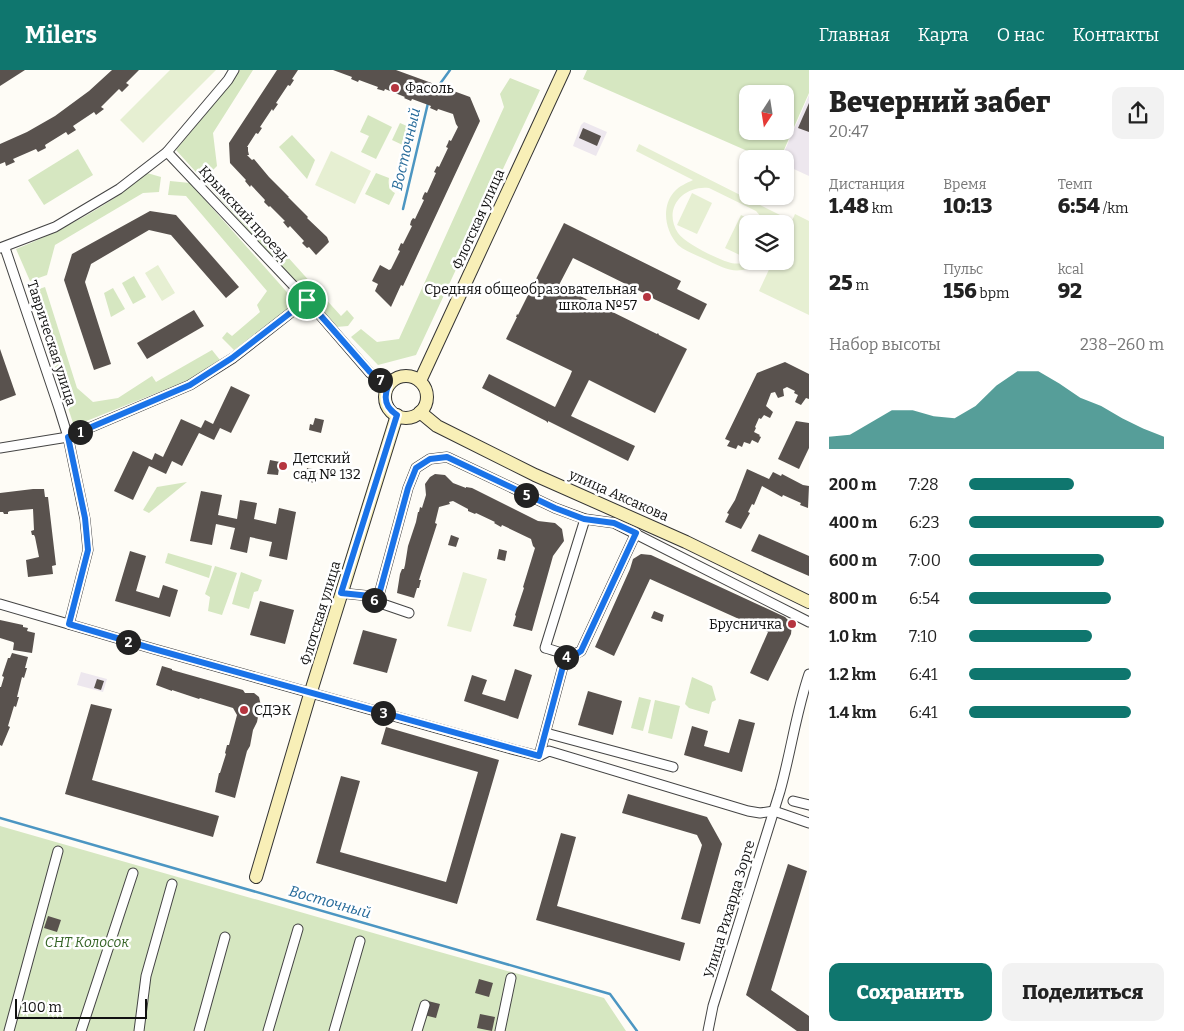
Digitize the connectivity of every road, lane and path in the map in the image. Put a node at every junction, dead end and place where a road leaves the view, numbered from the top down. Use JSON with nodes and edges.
{"nodes":[{"id":1,"x":234,"y":70,"type":"edge"},
{"id":2,"x":564,"y":70,"type":"edge"},
{"id":3,"x":167,"y":152,"type":"junction"},
{"id":4,"x":2,"y":248,"type":"edge"},
{"id":5,"x":307,"y":300,"type":"junction"},
{"id":6,"x":420,"y":381,"type":"junction"},
{"id":7,"x":388,"y":386,"type":"junction"},
{"id":8,"x":420,"y":412,"type":"junction"},
{"id":9,"x":397,"y":415,"type":"junction"},
{"id":10,"x":68,"y":437,"type":"junction"},
{"id":11,"x":0,"y":448,"type":"edge"},
{"id":12,"x":584,"y":519,"type":"junction"},
{"id":13,"x":636,"y":533,"type":"junction"},
{"id":14,"x":341,"y":593,"type":"junction"},
{"id":15,"x":377,"y":602,"type":"junction"},
{"id":16,"x":809,"y":602,"type":"edge"},
{"id":17,"x":0,"y":604,"type":"edge"},
{"id":18,"x":409,"y":613,"type":"dead end"},
{"id":19,"x":809,"y":622,"type":"edge"},
{"id":20,"x":69,"y":624,"type":"junction"},
{"id":21,"x":566,"y":655,"type":"junction"},
{"id":22,"x":809,"y":674,"type":"edge"},
{"id":23,"x":311,"y":693,"type":"junction"},
{"id":24,"x":546,"y":733,"type":"junction"},
{"id":25,"x":539,"y":756,"type":"junction"},
{"id":26,"x":673,"y":767,"type":"dead end"},
{"id":27,"x":793,"y":801,"type":"dead end"},
{"id":28,"x":809,"y":805,"type":"edge"},
{"id":29,"x":774,"y":811,"type":"junction"},
{"id":30,"x":809,"y":823,"type":"edge"},
{"id":31,"x":58,"y":851,"type":"dead end"},
{"id":32,"x":133,"y":873,"type":"dead end"},
{"id":33,"x":256,"y":877,"type":"dead end"},
{"id":34,"x":172,"y":884,"type":"dead end"},
{"id":35,"x":298,"y":929,"type":"dead end"},
{"id":36,"x":225,"y":937,"type":"dead end"},
{"id":37,"x":360,"y":941,"type":"dead end"},
{"id":38,"x":511,"y":978,"type":"dead end"},
{"id":39,"x":424,"y":1005,"type":"dead end"},
{"id":40,"x":9,"y":1031,"type":"edge"},
{"id":41,"x":81,"y":1031,"type":"edge"},
{"id":42,"x":139,"y":1031,"type":"edge"},
{"id":43,"x":199,"y":1031,"type":"edge"},
{"id":44,"x":268,"y":1031,"type":"edge"},
{"id":45,"x":334,"y":1031,"type":"edge"},
{"id":46,"x":417,"y":1031,"type":"edge"},
{"id":47,"x":500,"y":1031,"type":"edge"},
{"id":48,"x":708,"y":1031,"type":"edge"}],
"edges":[{"from":1,"to":3,"type":"street"},
{"from":2,"to":6,"type":"street","name":"Флотская улица"},
{"from":3,"to":4,"type":"street"},
{"from":3,"to":5,"type":"street","name":"Крымский проезд"},
{"from":4,"to":10,"type":"street","name":"Таврическая улица"},
{"from":5,"to":7,"type":"street","name":"Крымский проезд"},
{"from":5,"to":10,"type":"street"},
{"from":6,"to":7,"type":"street"},
{"from":6,"to":8,"type":"street"},
{"from":7,"to":9,"type":"street"},
{"from":8,"to":9,"type":"street"},
{"from":8,"to":16,"type":"street","name":"улица Аксакова"},
{"from":9,"to":14,"type":"street","name":"Флотская улица"},
{"from":10,"to":11,"type":"street"},
{"from":10,"to":20,"type":"street","name":"Таврическая улица"},
{"from":12,"to":13,"type":"street"},
{"from":12,"to":15,"type":"street"},
{"from":12,"to":21,"type":"street"},
{"from":13,"to":19,"type":"street"},
{"from":13,"to":21,"type":"street"},
{"from":14,"to":15,"type":"street"},
{"from":14,"to":23,"type":"street","name":"Флотская улица"},
{"from":15,"to":18,"type":"street"},
{"from":17,"to":20,"type":"street"},
{"from":20,"to":23,"type":"street"},
{"from":21,"to":24,"type":"street"},
{"from":22,"to":29,"type":"street"},
{"from":23,"to":25,"type":"street"},
{"from":23,"to":33,"type":"street","name":"Флотская улица"},
{"from":24,"to":25,"type":"street"},
{"from":24,"to":26,"type":"street"},
{"from":25,"to":29,"type":"street"},
{"from":27,"to":28,"type":"street"},
{"from":29,"to":30,"type":"street"},
{"from":29,"to":48,"type":"street","name":"Улица Рихарда Зорге"},
{"from":31,"to":40,"type":"street"},
{"from":32,"to":41,"type":"street"},
{"from":34,"to":42,"type":"street"},
{"from":35,"to":44,"type":"street"},
{"from":36,"to":43,"type":"street"},
{"from":37,"to":45,"type":"street"},
{"from":38,"to":47,"type":"street"},
{"from":39,"to":46,"type":"street"}]}
